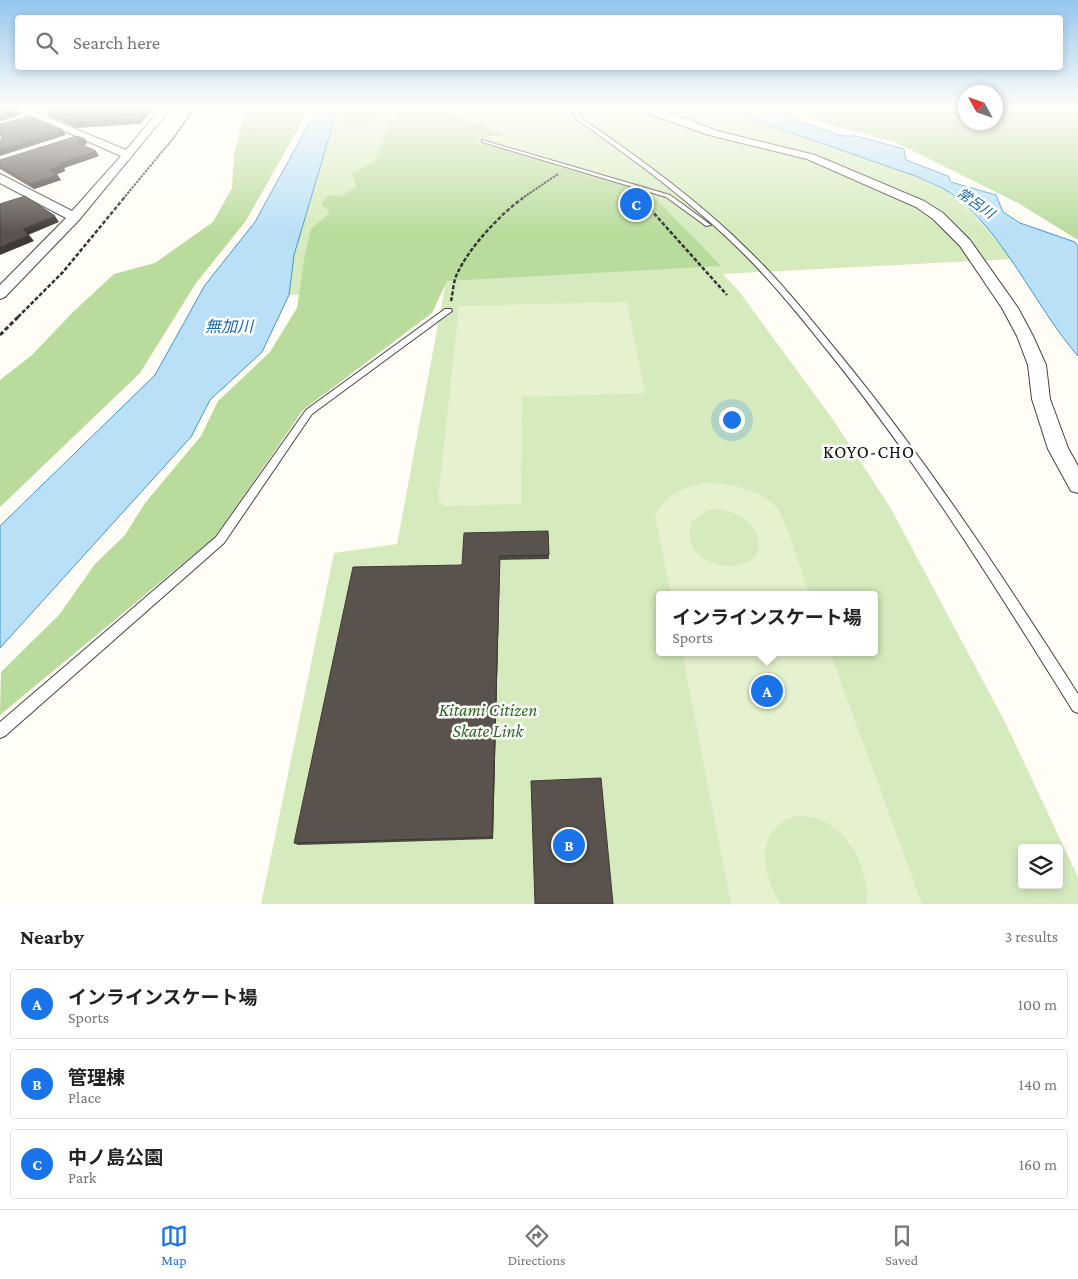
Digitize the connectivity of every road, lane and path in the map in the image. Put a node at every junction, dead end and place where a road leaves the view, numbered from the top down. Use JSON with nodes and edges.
{"nodes":[{"id":1,"x":114,"y":149,"type":"edge"},
{"id":2,"x":133,"y":149,"type":"edge"},
{"id":3,"x":164,"y":149,"type":"edge"},
{"id":4,"x":511,"y":149,"type":"edge"},
{"id":5,"x":622,"y":149,"type":"edge"},
{"id":6,"x":778,"y":149,"type":"edge"},
{"id":7,"x":128,"y":155,"type":"junction"},
{"id":8,"x":561,"y":172,"type":"dead end"},
{"id":9,"x":0,"y":178,"type":"edge"},
{"id":10,"x":32,"y":195,"type":"junction"},
{"id":11,"x":638,"y":196,"type":"dead end"},
{"id":12,"x":16,"y":200,"type":"edge"},
{"id":13,"x":74,"y":217,"type":"junction"},
{"id":14,"x":725,"y":232,"type":"junction"},
{"id":15,"x":0,"y":294,"type":"edge"},
{"id":16,"x":727,"y":295,"type":"dead end"},
{"id":17,"x":449,"y":306,"type":"joint"},
{"id":18,"x":0,"y":335,"type":"edge"},
{"id":19,"x":1078,"y":485,"type":"edge"},
{"id":20,"x":1078,"y":706,"type":"edge"},
{"id":21,"x":0,"y":731,"type":"edge"}],
"edges":[{"from":1,"to":7,"type":"street"},
{"from":2,"to":7,"type":"street"},
{"from":3,"to":18,"type":"path"},
{"from":4,"to":14,"type":"lane"},
{"from":5,"to":14,"type":"lane"},
{"from":6,"to":19,"type":"street"},
{"from":7,"to":13,"type":"street"},
{"from":8,"to":17,"type":"path"},
{"from":9,"to":10,"type":"street"},
{"from":10,"to":12,"type":"street"},
{"from":10,"to":13,"type":"street"},
{"from":11,"to":16,"type":"path"},
{"from":13,"to":15,"type":"street"},
{"from":14,"to":20,"type":"lane"},
{"from":17,"to":21,"type":"lane"}]}
